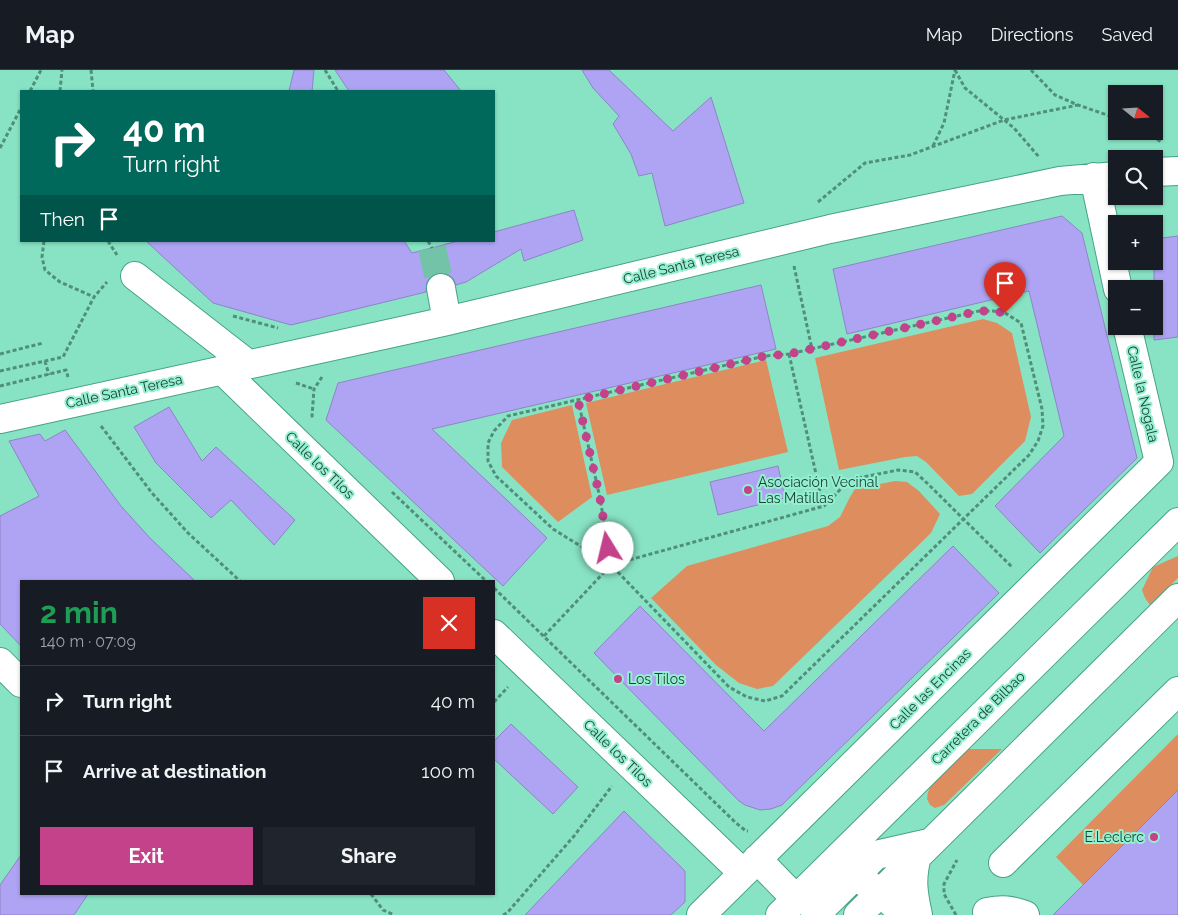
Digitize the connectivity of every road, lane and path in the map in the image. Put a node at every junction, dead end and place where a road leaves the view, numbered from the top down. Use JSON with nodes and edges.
{"nodes":[{"id":1,"x":41,"y":70,"type":"edge"},
{"id":2,"x":62,"y":70,"type":"edge"},
{"id":3,"x":91,"y":70,"type":"edge"},
{"id":4,"x":325,"y":70,"type":"edge"},
{"id":5,"x":955,"y":70,"type":"edge"},
{"id":6,"x":1031,"y":70,"type":"edge"},
{"id":7,"x":31,"y":90,"type":"edge"},
{"id":8,"x":60,"y":90,"type":"edge"},
{"id":9,"x":93,"y":90,"type":"edge"},
{"id":10,"x":337,"y":90,"type":"edge"},
{"id":11,"x":1078,"y":105,"type":"junction"},
{"id":12,"x":20,"y":110,"type":"edge"},
{"id":13,"x":1108,"y":115,"type":"edge"},
{"id":14,"x":1004,"y":120,"type":"junction"},
{"id":15,"x":933,"y":146,"type":"junction"},
{"id":16,"x":0,"y":148,"type":"edge"},
{"id":17,"x":1178,"y":171,"type":"edge"},
{"id":18,"x":1163,"y":172,"type":"edge"},
{"id":19,"x":1105,"y":177,"type":"edge"},
{"id":20,"x":1060,"y":181,"type":"junction"},
{"id":21,"x":797,"y":237,"type":"junction"},
{"id":22,"x":44,"y":242,"type":"edge"},
{"id":23,"x":429,"y":242,"type":"edge"},
{"id":24,"x":432,"y":248,"type":"tunnel mouth"},
{"id":25,"x":793,"y":265,"type":"dead end"},
{"id":26,"x":123,"y":277,"type":"joint"},
{"id":27,"x":1117,"y":280,"type":"edge"},
{"id":28,"x":441,"y":288,"type":"tunnel mouth"},
{"id":29,"x":94,"y":297,"type":"junction"},
{"id":30,"x":447,"y":321,"type":"junction"},
{"id":31,"x":1129,"y":335,"type":"edge"},
{"id":32,"x":43,"y":343,"type":"dead end"},
{"id":33,"x":812,"y":349,"type":"junction"},
{"id":34,"x":0,"y":354,"type":"edge"},
{"id":35,"x":789,"y":354,"type":"junction"},
{"id":36,"x":248,"y":364,"type":"junction"},
{"id":37,"x":222,"y":370,"type":"junction"},
{"id":38,"x":0,"y":371,"type":"edge"},
{"id":39,"x":328,"y":374,"type":"dead end"},
{"id":40,"x":578,"y":400,"type":"junction"},
{"id":41,"x":0,"y":419,"type":"edge"},
{"id":42,"x":320,"y":423,"type":"dead end"},
{"id":43,"x":99,"y":424,"type":"dead end"},
{"id":44,"x":1159,"y":462,"type":"joint"},
{"id":45,"x":392,"y":492,"type":"dead end"},
{"id":46,"x":824,"y":506,"type":"junction"},
{"id":47,"x":964,"y":519,"type":"junction"},
{"id":48,"x":1178,"y":522,"type":"edge"},
{"id":49,"x":611,"y":565,"type":"junction"},
{"id":50,"x":1015,"y":570,"type":"dead end"},
{"id":51,"x":239,"y":580,"type":"edge"},
{"id":52,"x":439,"y":580,"type":"edge"},
{"id":53,"x":485,"y":580,"type":"edge"},
{"id":54,"x":495,"y":589,"type":"edge"},
{"id":55,"x":1178,"y":598,"type":"edge"},
{"id":56,"x":495,"y":635,"type":"edge"},
{"id":57,"x":544,"y":636,"type":"junction"},
{"id":58,"x":0,"y":662,"type":"edge"},
{"id":59,"x":20,"y":682,"type":"edge"},
{"id":60,"x":1178,"y":691,"type":"edge"},
{"id":61,"x":629,"y":764,"type":"junction"},
{"id":62,"x":741,"y":827,"type":"dead end"},
{"id":63,"x":923,"y":850,"type":"junction"},
{"id":64,"x":959,"y":856,"type":"dead end"},
{"id":65,"x":1003,"y":863,"type":"dead end"},
{"id":66,"x":750,"y":866,"type":"junction"},
{"id":67,"x":850,"y":880,"type":"junction"},
{"id":68,"x":881,"y":892,"type":"junction"},
{"id":69,"x":373,"y":895,"type":"edge"},
{"id":70,"x":797,"y":910,"type":"edge"},
{"id":71,"x":986,"y":914,"type":"edge"},
{"id":72,"x":394,"y":915,"type":"edge"},
{"id":73,"x":504,"y":915,"type":"edge"},
{"id":74,"x":701,"y":915,"type":"edge"},
{"id":75,"x":858,"y":915,"type":"edge"},
{"id":76,"x":904,"y":915,"type":"edge"},
{"id":77,"x":918,"y":915,"type":"edge"},
{"id":78,"x":956,"y":915,"type":"edge"},
{"id":79,"x":1025,"y":915,"type":"edge"}],
"edges":[{"from":1,"to":7,"type":"path"},
{"from":2,"to":8,"type":"path"},
{"from":3,"to":9,"type":"path"},
{"from":4,"to":10,"type":"path"},
{"from":5,"to":14,"type":"path"},
{"from":5,"to":15,"type":"path"},
{"from":6,"to":11,"type":"path"},
{"from":11,"to":13,"type":"path"},
{"from":11,"to":14,"type":"path"},
{"from":12,"to":16,"type":"path"},
{"from":14,"to":15,"type":"path"},
{"from":14,"to":20,"type":"path"},
{"from":15,"to":21,"type":"path"},
{"from":17,"to":18,"type":"street"},
{"from":19,"to":20,"type":"street","name":"Calle Santa Teresa"},
{"from":19,"to":27,"type":"street"},
{"from":20,"to":21,"type":"street","name":"Calle Santa Teresa"},
{"from":21,"to":30,"type":"street","name":"Calle Santa Teresa"},
{"from":22,"to":29,"type":"path"},
{"from":23,"to":24,"type":"path"},
{"from":25,"to":33,"type":"path"},
{"from":26,"to":29,"type":"path"},
{"from":26,"to":36,"type":"street"},
{"from":28,"to":30,"type":"street"},
{"from":29,"to":38,"type":"path"},
{"from":30,"to":36,"type":"street","name":"Calle Santa Teresa"},
{"from":31,"to":44,"type":"street","name":"Calle la Nogala"},
{"from":32,"to":34,"type":"path"},
{"from":33,"to":35,"type":"path"},
{"from":33,"to":47,"type":"path"},
{"from":35,"to":40,"type":"path"},
{"from":35,"to":46,"type":"path"},
{"from":36,"to":37,"type":"street","name":"Calle Santa Teresa"},
{"from":37,"to":41,"type":"street","name":"Calle Santa Teresa"},
{"from":37,"to":52,"type":"street","name":"Calle los Tilos"},
{"from":39,"to":42,"type":"path"},
{"from":40,"to":49,"type":"path"},
{"from":40,"to":49,"type":"path"},
{"from":43,"to":51,"type":"path"},
{"from":44,"to":66,"type":"street","name":"Calle las Encinas"},
{"from":45,"to":53,"type":"path"},
{"from":46,"to":47,"type":"path"},
{"from":46,"to":49,"type":"path"},
{"from":47,"to":49,"type":"path"},
{"from":47,"to":50,"type":"path"},
{"from":48,"to":70,"type":"street","name":"Carretera de Bilbao"},
{"from":49,"to":57,"type":"path"},
{"from":54,"to":57,"type":"path"},
{"from":55,"to":63,"type":"street"},
{"from":56,"to":61,"type":"street","name":"Calle los Tilos"},
{"from":57,"to":62,"type":"path"},
{"from":58,"to":59,"type":"street"},
{"from":60,"to":65,"type":"street"},
{"from":61,"to":66,"type":"street","name":"Calle los Tilos"},
{"from":61,"to":73,"type":"path"},
{"from":63,"to":67,"type":"street"},
{"from":63,"to":68,"type":"street"},
{"from":63,"to":77,"type":"street"},
{"from":64,"to":78,"type":"path"},
{"from":66,"to":70,"type":"street","name":"Calle los Tilos"},
{"from":66,"to":74,"type":"street","name":"Calle las Encinas"},
{"from":67,"to":68,"type":"street"},
{"from":67,"to":70,"type":"street"},
{"from":68,"to":75,"type":"street"},
{"from":68,"to":76,"type":"street"},
{"from":69,"to":72,"type":"path"},
{"from":71,"to":79,"type":"street"}]}
